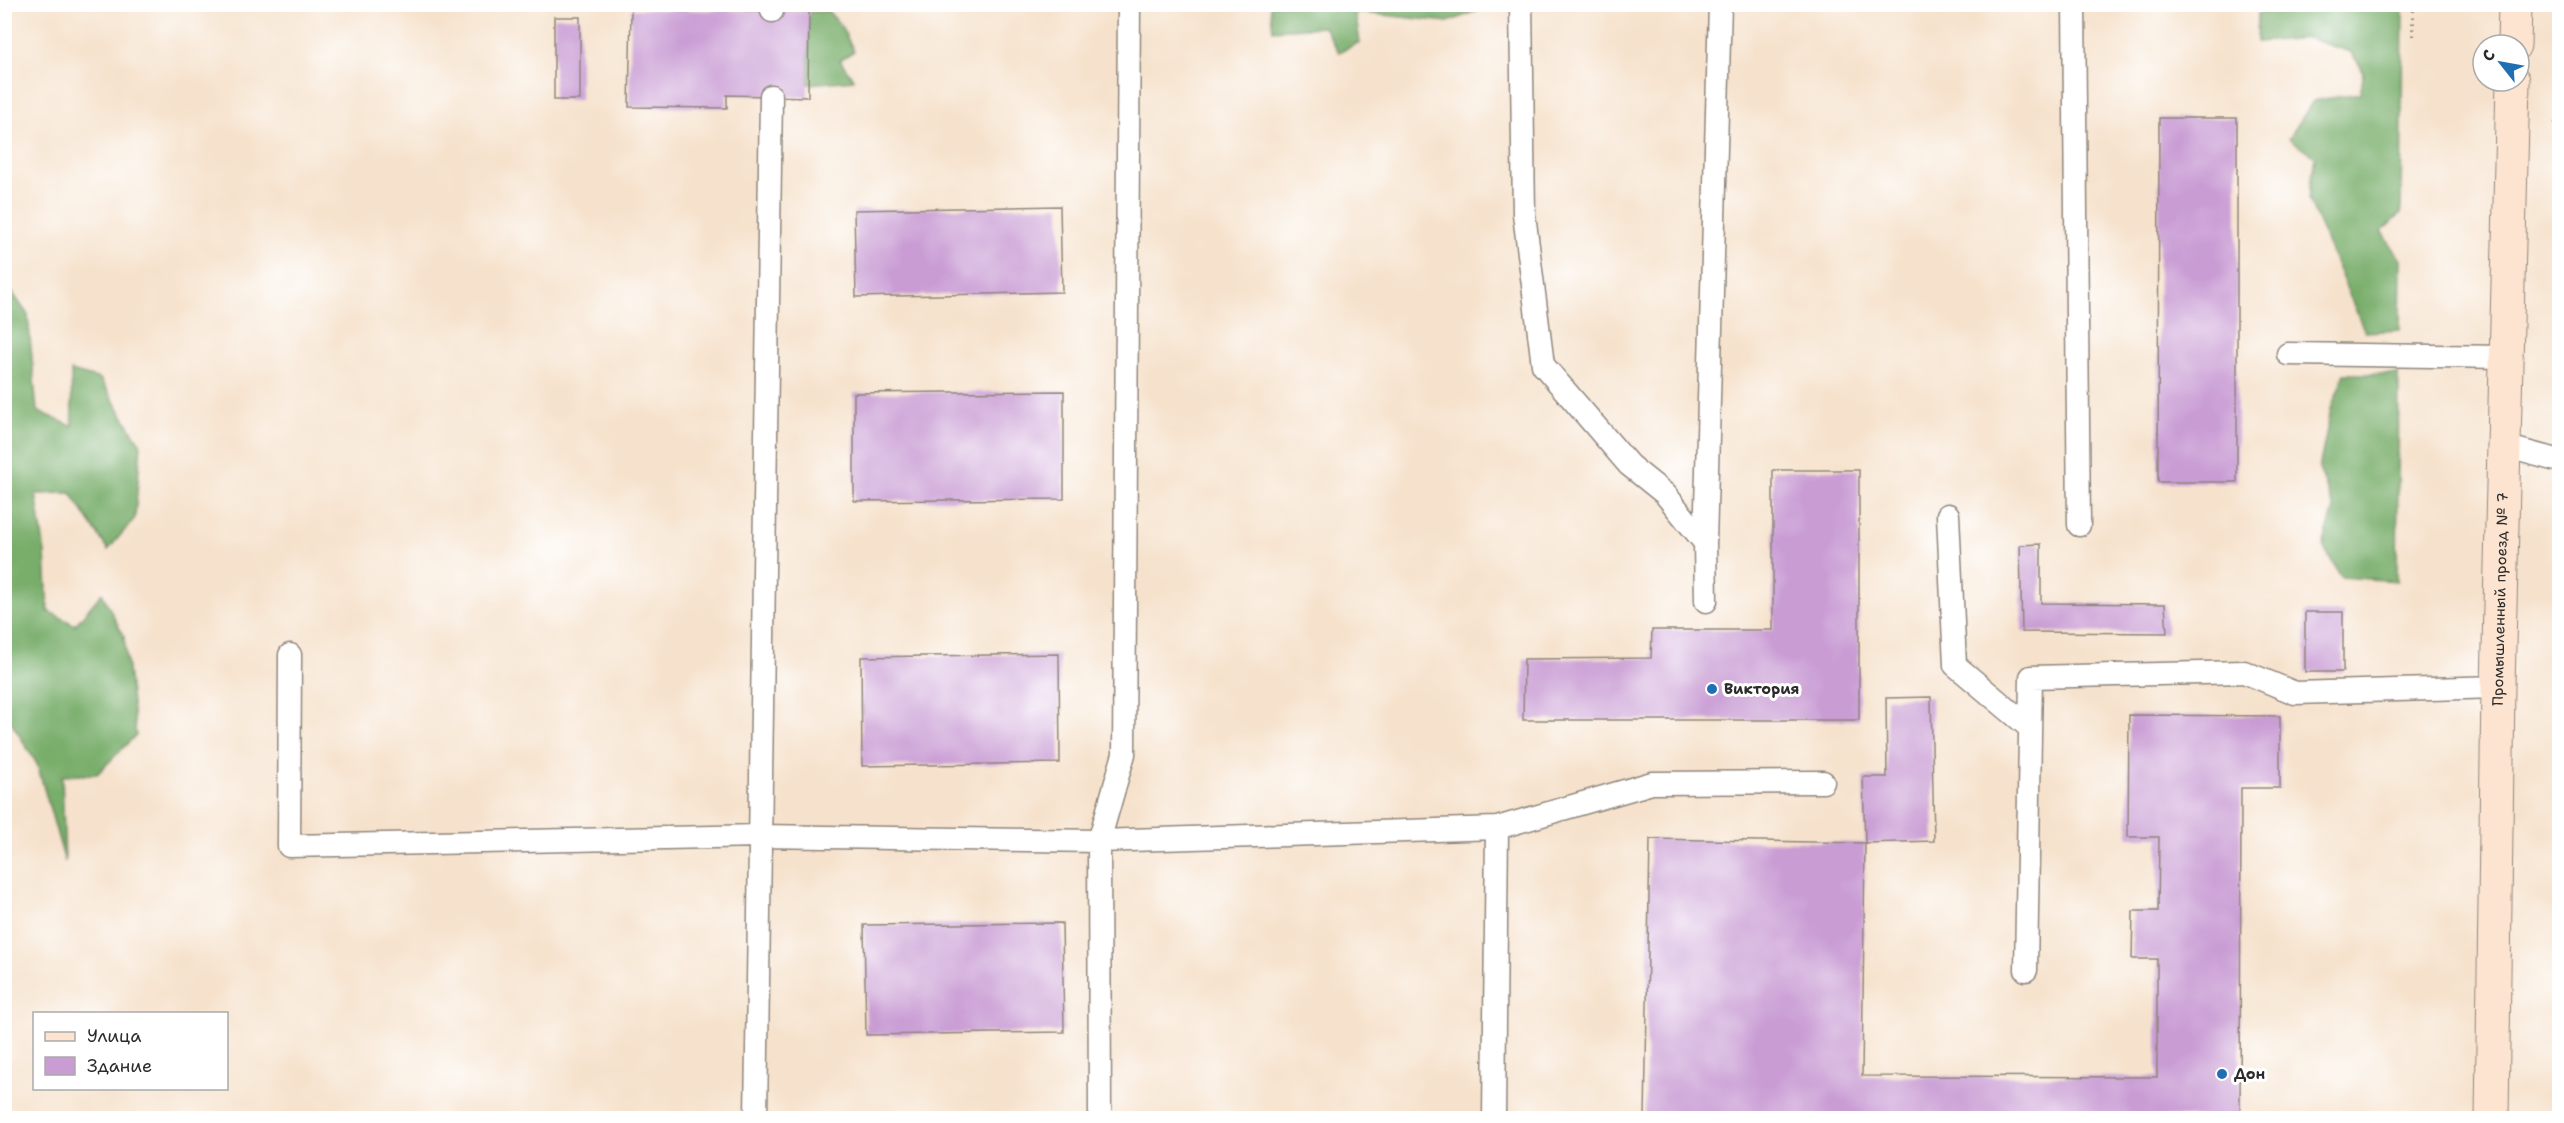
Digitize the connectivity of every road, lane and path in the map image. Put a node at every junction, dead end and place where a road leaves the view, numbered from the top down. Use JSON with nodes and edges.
{"nodes":[{"id":1,"x":1129,"y":4,"type":"edge"},
{"id":2,"x":1521,"y":4,"type":"edge"},
{"id":3,"x":1720,"y":4,"type":"edge"},
{"id":4,"x":2074,"y":4,"type":"edge"},
{"id":5,"x":2413,"y":4,"type":"edge"},
{"id":6,"x":2515,"y":4,"type":"edge"},
{"id":7,"x":2514,"y":33,"type":"edge"},
{"id":8,"x":2413,"y":36,"type":"dead end"},
{"id":9,"x":2513,"y":93,"type":"edge"},
{"id":10,"x":771,"y":96,"type":"dead end"},
{"id":11,"x":2559,"y":119,"type":"edge"},
{"id":12,"x":2555,"y":124,"type":"dead end"},
{"id":13,"x":2288,"y":354,"type":"dead end"},
{"id":14,"x":2506,"y":357,"type":"junction"},
{"id":15,"x":2504,"y":446,"type":"junction"},
{"id":16,"x":2559,"y":461,"type":"edge"},
{"id":17,"x":1948,"y":515,"type":"dead end"},
{"id":18,"x":2079,"y":525,"type":"dead end"},
{"id":19,"x":1705,"y":543,"type":"junction"},
{"id":20,"x":1706,"y":601,"type":"dead end"},
{"id":21,"x":290,"y":655,"type":"dead end"},
{"id":22,"x":2498,"y":687,"type":"junction"},
{"id":23,"x":2030,"y":728,"type":"junction"},
{"id":24,"x":1823,"y":782,"type":"dead end"},
{"id":25,"x":1497,"y":828,"type":"junction"},
{"id":26,"x":760,"y":836,"type":"junction"},
{"id":27,"x":1099,"y":841,"type":"junction"},
{"id":28,"x":2026,"y":970,"type":"dead end"},
{"id":29,"x":756,"y":1119,"type":"edge"},
{"id":30,"x":1100,"y":1119,"type":"edge"},
{"id":31,"x":1494,"y":1119,"type":"edge"},
{"id":32,"x":2492,"y":1119,"type":"edge"}],
"edges":[{"from":1,"to":27,"type":"lane"},
{"from":2,"to":19,"type":"lane"},
{"from":3,"to":19,"type":"lane"},
{"from":4,"to":18,"type":"lane"},
{"from":5,"to":8,"type":"path"},
{"from":6,"to":7,"type":"street"},
{"from":9,"to":14,"type":"street","name":"Промышленный проезд № 7"},
{"from":10,"to":26,"type":"lane"},
{"from":11,"to":12,"type":"path"},
{"from":13,"to":14,"type":"lane"},
{"from":14,"to":15,"type":"street","name":"Промышленный проезд № 7"},
{"from":15,"to":16,"type":"lane"},
{"from":15,"to":22,"type":"street","name":"Промышленный проезд № 7"},
{"from":17,"to":23,"type":"lane"},
{"from":19,"to":20,"type":"lane"},
{"from":21,"to":26,"type":"lane"},
{"from":22,"to":23,"type":"lane"},
{"from":22,"to":32,"type":"street","name":"Промышленный проезд № 7"},
{"from":23,"to":28,"type":"lane"},
{"from":24,"to":25,"type":"lane"},
{"from":25,"to":27,"type":"lane"},
{"from":25,"to":31,"type":"lane"},
{"from":26,"to":27,"type":"lane"},
{"from":26,"to":29,"type":"lane"},
{"from":27,"to":30,"type":"lane"}]}
